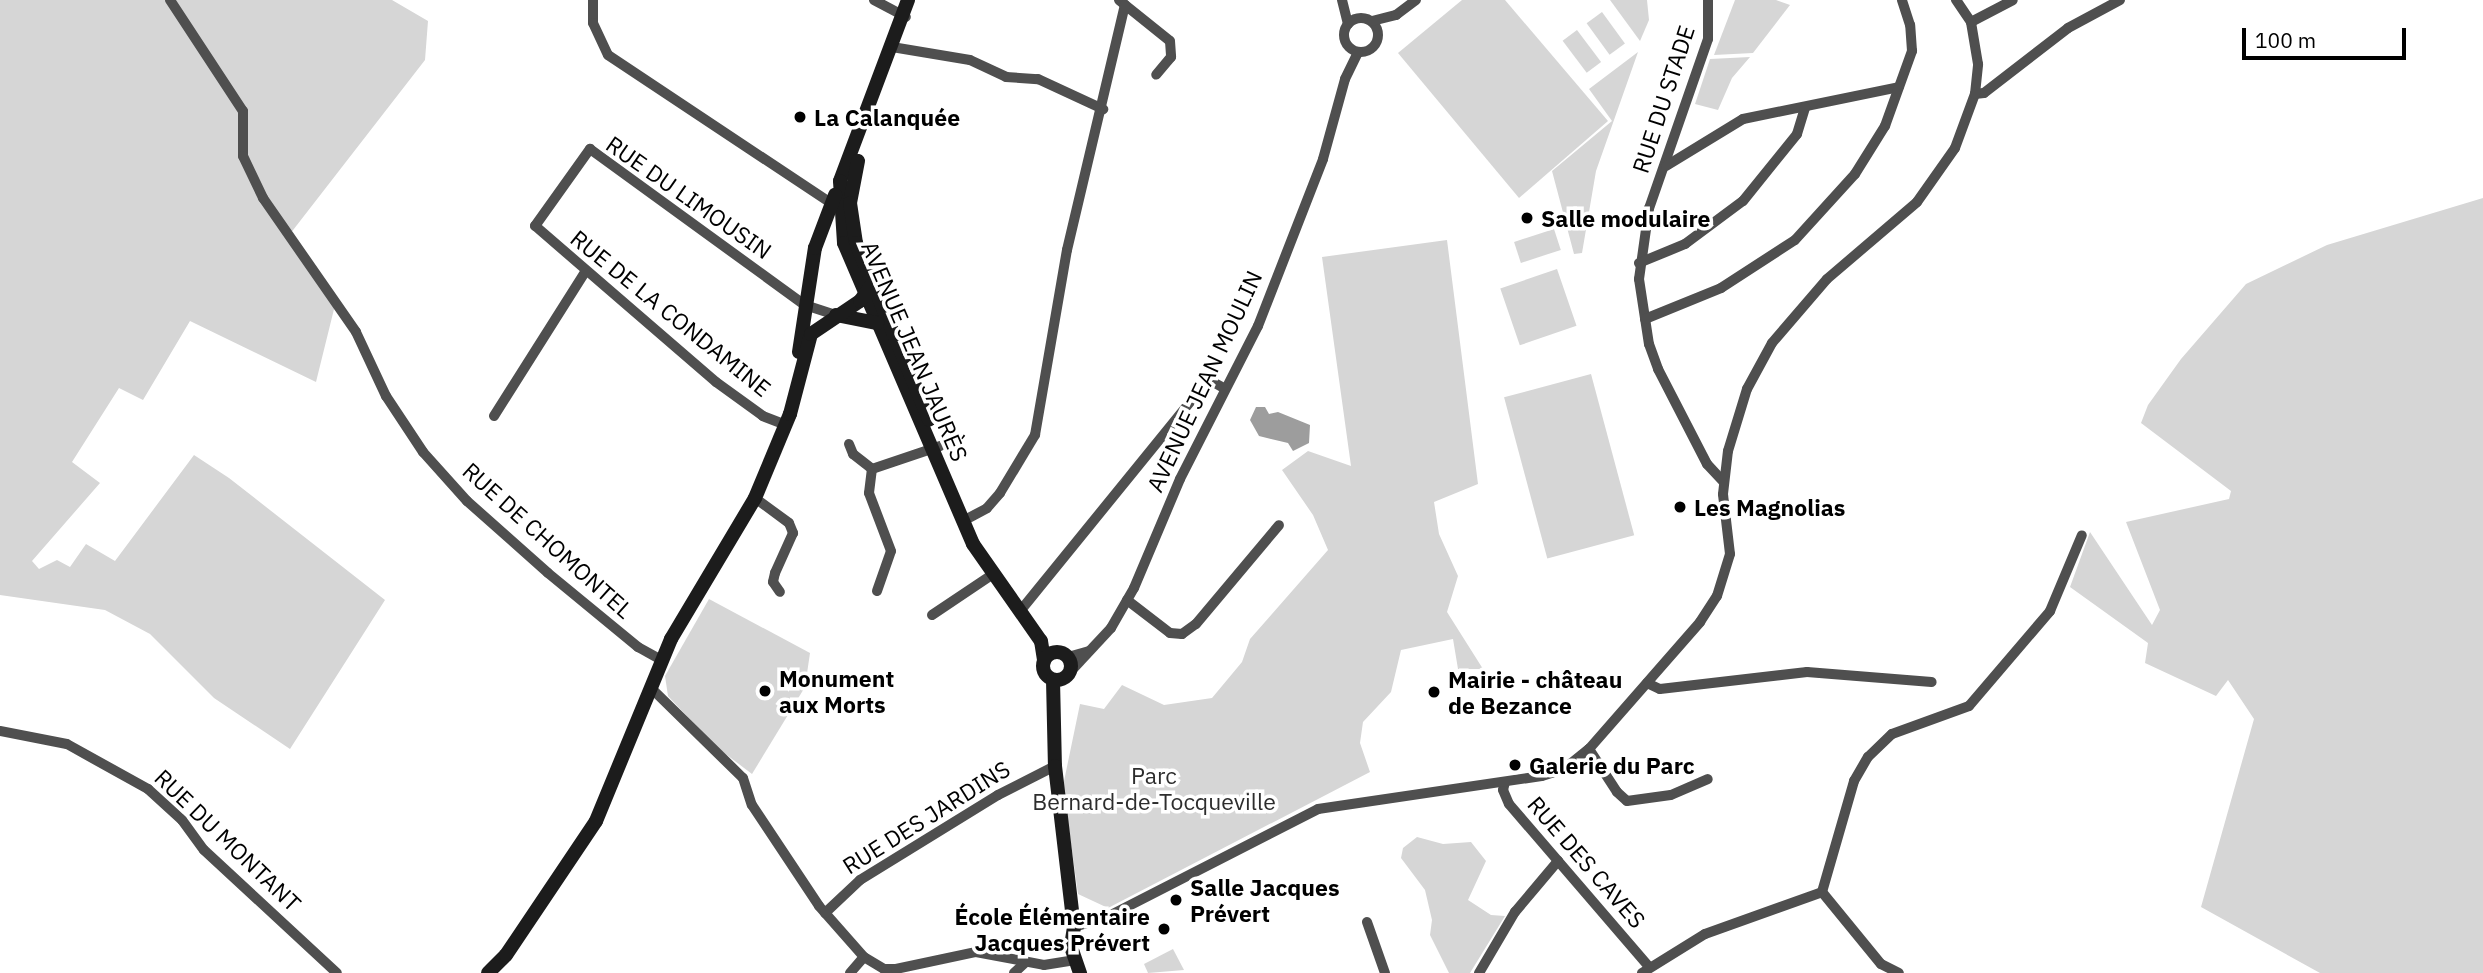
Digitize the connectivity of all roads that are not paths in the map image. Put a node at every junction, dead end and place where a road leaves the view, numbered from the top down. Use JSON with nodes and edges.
{"nodes":[{"id":1,"x":170,"y":0,"type":"edge"},
{"id":2,"x":593,"y":0,"type":"edge"},
{"id":3,"x":874,"y":0,"type":"edge"},
{"id":4,"x":908,"y":0,"type":"edge"},
{"id":5,"x":917,"y":0,"type":"edge"},
{"id":6,"x":1344,"y":0,"type":"edge"},
{"id":7,"x":1416,"y":0,"type":"edge"},
{"id":8,"x":1708,"y":0,"type":"edge"},
{"id":9,"x":1902,"y":0,"type":"edge"},
{"id":10,"x":1956,"y":0,"type":"edge"},
{"id":11,"x":2012,"y":0,"type":"edge"},
{"id":12,"x":2120,"y":0,"type":"edge"},
{"id":13,"x":1122,"y":3,"type":"edge"},
{"id":14,"x":1396,"y":15,"type":"junction"},
{"id":15,"x":906,"y":17,"type":"junction"},
{"id":16,"x":1366,"y":19,"type":"junction"},
{"id":17,"x":1971,"y":22,"type":"junction"},
{"id":18,"x":1348,"y":24,"type":"junction"},
{"id":19,"x":1379,"y":36,"type":"junction"},
{"id":20,"x":1345,"y":43,"type":"junction"},
{"id":21,"x":895,"y":48,"type":"junction"},
{"id":22,"x":1358,"y":52,"type":"junction"},
{"id":23,"x":1156,"y":75,"type":"dead end"},
{"id":24,"x":1345,"y":79,"type":"junction"},
{"id":25,"x":1899,"y":87,"type":"junction"},
{"id":26,"x":1975,"y":94,"type":"junction"},
{"id":27,"x":1805,"y":107,"type":"junction"},
{"id":28,"x":1103,"y":109,"type":"junction"},
{"id":29,"x":1666,"y":166,"type":"junction"},
{"id":30,"x":840,"y":205,"type":"junction"},
{"id":31,"x":535,"y":226,"type":"joint"},
{"id":32,"x":850,"y":243,"type":"junction"},
{"id":33,"x":815,"y":248,"type":"junction"},
{"id":34,"x":1639,"y":263,"type":"junction"},
{"id":35,"x":584,"y":272,"type":"junction"},
{"id":36,"x":869,"y":290,"type":"junction"},
{"id":37,"x":805,"y":305,"type":"junction"},
{"id":38,"x":836,"y":315,"type":"junction"},
{"id":39,"x":1645,"y":319,"type":"junction"},
{"id":40,"x":877,"y":323,"type":"junction"},
{"id":41,"x":799,"y":374,"type":"junction"},
{"id":42,"x":1224,"y":388,"type":"junction"},
{"id":43,"x":494,"y":416,"type":"dead end"},
{"id":44,"x":786,"y":425,"type":"junction"},
{"id":45,"x":849,"y":444,"type":"dead end"},
{"id":46,"x":935,"y":447,"type":"junction"},
{"id":47,"x":872,"y":469,"type":"junction"},
{"id":48,"x":1723,"y":481,"type":"junction"},
{"id":49,"x":755,"y":498,"type":"junction"},
{"id":50,"x":966,"y":520,"type":"junction"},
{"id":51,"x":1279,"y":525,"type":"dead end"},
{"id":52,"x":2082,"y":535,"type":"dead end"},
{"id":53,"x":993,"y":574,"type":"junction"},
{"id":54,"x":877,"y":591,"type":"dead end"},
{"id":55,"x":780,"y":592,"type":"dead end"},
{"id":56,"x":1127,"y":600,"type":"junction"},
{"id":57,"x":1023,"y":609,"type":"junction"},
{"id":58,"x":932,"y":615,"type":"dead end"},
{"id":59,"x":661,"y":660,"type":"junction"},
{"id":60,"x":1060,"y":660,"type":"junction"},
{"id":61,"x":1053,"y":680,"type":"junction"},
{"id":62,"x":1647,"y":682,"type":"junction"},
{"id":63,"x":1932,"y":682,"type":"dead end"},
{"id":64,"x":650,"y":687,"type":"junction"},
{"id":65,"x":0,"y":731,"type":"edge"},
{"id":66,"x":1589,"y":749,"type":"junction"},
{"id":67,"x":1055,"y":762,"type":"junction"},
{"id":68,"x":1708,"y":779,"type":"dead end"},
{"id":69,"x":1505,"y":782,"type":"junction"},
{"id":70,"x":1558,"y":861,"type":"junction"},
{"id":71,"x":1822,"y":892,"type":"junction"},
{"id":72,"x":825,"y":913,"type":"junction"},
{"id":73,"x":1367,"y":922,"type":"dead end"},
{"id":74,"x":1074,"y":927,"type":"junction"},
{"id":75,"x":864,"y":957,"type":"junction"},
{"id":76,"x":1026,"y":961,"type":"junction"},
{"id":77,"x":1077,"y":967,"type":"edge"},
{"id":78,"x":1645,"y":970,"type":"edge"},
{"id":79,"x":884,"y":971,"type":"edge"},
{"id":80,"x":1484,"y":971,"type":"edge"},
{"id":81,"x":337,"y":973,"type":"edge"},
{"id":82,"x":488,"y":973,"type":"edge"},
{"id":83,"x":850,"y":973,"type":"edge"},
{"id":84,"x":1014,"y":973,"type":"edge"},
{"id":85,"x":1385,"y":973,"type":"edge"},
{"id":86,"x":1899,"y":973,"type":"edge"}],
"edges":[{"from":1,"to":59,"type":"street","name":"RUE DE CHOMONTEL"},
{"from":2,"to":30,"type":"street"},
{"from":3,"to":15,"type":"street"},
{"from":4,"to":15,"type":"main road","name":"AVENUE JEAN JAURÈS"},
{"from":5,"to":15,"type":"main road","name":"AVENUE JEAN JAURÈS"},
{"from":6,"to":16,"type":"street"},
{"from":6,"to":18,"type":"street"},
{"from":7,"to":14,"type":"street"},
{"from":8,"to":29,"type":"street","name":"RUE DU STADE"},
{"from":9,"to":25,"type":"street"},
{"from":10,"to":17,"type":"street"},
{"from":11,"to":17,"type":"street"},
{"from":12,"to":26,"type":"street"},
{"from":13,"to":23,"type":"street"},
{"from":13,"to":28,"type":"street"},
{"from":14,"to":16,"type":"street"},
{"from":14,"to":19,"type":"street"},
{"from":15,"to":21,"type":"main road","name":"AVENUE JEAN JAURÈS"},
{"from":16,"to":18,"type":"street"},
{"from":16,"to":19,"type":"street"},
{"from":17,"to":26,"type":"street"},
{"from":18,"to":20,"type":"street"},
{"from":19,"to":22,"type":"street"},
{"from":20,"to":22,"type":"street"},
{"from":20,"to":24,"type":"street","name":"AVENUE JEAN MOULIN"},
{"from":21,"to":28,"type":"street"},
{"from":21,"to":30,"type":"main road","name":"AVENUE JEAN JAURÈS"},
{"from":21,"to":30,"type":"main road","name":"AVENUE JEAN JAURÈS"},
{"from":22,"to":24,"type":"street","name":"AVENUE JEAN MOULIN"},
{"from":24,"to":42,"type":"street","name":"AVENUE JEAN MOULIN"},
{"from":25,"to":27,"type":"street"},
{"from":25,"to":39,"type":"street"},
{"from":26,"to":48,"type":"street"},
{"from":27,"to":29,"type":"street"},
{"from":27,"to":34,"type":"street"},
{"from":28,"to":50,"type":"street"},
{"from":29,"to":34,"type":"street","name":"RUE DU STADE"},
{"from":30,"to":32,"type":"main road","name":"AVENUE JEAN JAURÈS"},
{"from":30,"to":33,"type":"main road"},
{"from":31,"to":35,"type":"street","name":"RUE DE LA CONDAMINE"},
{"from":31,"to":37,"type":"street","name":"RUE DU LIMOUSIN"},
{"from":32,"to":33,"type":"main road"},
{"from":32,"to":36,"type":"main road"},
{"from":33,"to":37,"type":"main road"},
{"from":34,"to":39,"type":"street","name":"RUE DU STADE"},
{"from":35,"to":43,"type":"street"},
{"from":35,"to":44,"type":"street","name":"RUE DE LA CONDAMINE"},
{"from":36,"to":38,"type":"main road"},
{"from":36,"to":40,"type":"main road","name":"AVENUE JEAN JAURÈS"},
{"from":36,"to":46,"type":"main road","name":"AVENUE JEAN JAURÈS"},
{"from":37,"to":38,"type":"street"},
{"from":37,"to":41,"type":"main road"},
{"from":38,"to":40,"type":"main road"},
{"from":38,"to":41,"type":"main road"},
{"from":39,"to":48,"type":"street","name":"RUE DU STADE"},
{"from":40,"to":46,"type":"main road","name":"AVENUE JEAN JAURÈS"},
{"from":41,"to":44,"type":"main road"},
{"from":42,"to":56,"type":"street","name":"AVENUE JEAN MOULIN"},
{"from":42,"to":57,"type":"street"},
{"from":44,"to":49,"type":"main road"},
{"from":45,"to":47,"type":"street"},
{"from":46,"to":47,"type":"street"},
{"from":46,"to":50,"type":"main road","name":"AVENUE JEAN JAURÈS"},
{"from":47,"to":54,"type":"street"},
{"from":48,"to":62,"type":"street"},
{"from":49,"to":55,"type":"street"},
{"from":49,"to":59,"type":"main road"},
{"from":50,"to":53,"type":"main road","name":"AVENUE JEAN JAURÈS"},
{"from":50,"to":57,"type":"main road","name":"AVENUE JEAN JAURÈS"},
{"from":51,"to":56,"type":"street"},
{"from":52,"to":71,"type":"street"},
{"from":53,"to":57,"type":"main road","name":"AVENUE JEAN JAURÈS"},
{"from":53,"to":58,"type":"street"},
{"from":56,"to":60,"type":"street","name":"AVENUE JEAN MOULIN"},
{"from":57,"to":60,"type":"main road","name":"AVENUE JEAN JAURÈS"},
{"from":59,"to":64,"type":"main road"},
{"from":60,"to":61,"type":"main road"},
{"from":60,"to":61,"type":"main road","name":"AVENUE JEAN JAURÈS"},
{"from":61,"to":67,"type":"main road"},
{"from":62,"to":63,"type":"street"},
{"from":62,"to":66,"type":"street"},
{"from":64,"to":72,"type":"street"},
{"from":64,"to":82,"type":"main road"},
{"from":65,"to":81,"type":"street","name":"RUE DU MONTANT"},
{"from":66,"to":68,"type":"street"},
{"from":66,"to":69,"type":"street"},
{"from":67,"to":72,"type":"street","name":"RUE DES JARDINS"},
{"from":67,"to":74,"type":"main road"},
{"from":69,"to":70,"type":"street","name":"RUE DES CAVES"},
{"from":69,"to":74,"type":"street"},
{"from":70,"to":78,"type":"street","name":"RUE DES CAVES"},
{"from":70,"to":80,"type":"street"},
{"from":71,"to":78,"type":"street"},
{"from":71,"to":86,"type":"street"},
{"from":72,"to":75,"type":"street"},
{"from":73,"to":85,"type":"street"},
{"from":74,"to":77,"type":"main road"},
{"from":75,"to":79,"type":"street"},
{"from":75,"to":83,"type":"street"},
{"from":76,"to":77,"type":"street"},
{"from":76,"to":79,"type":"street"},
{"from":76,"to":84,"type":"street"}]}
